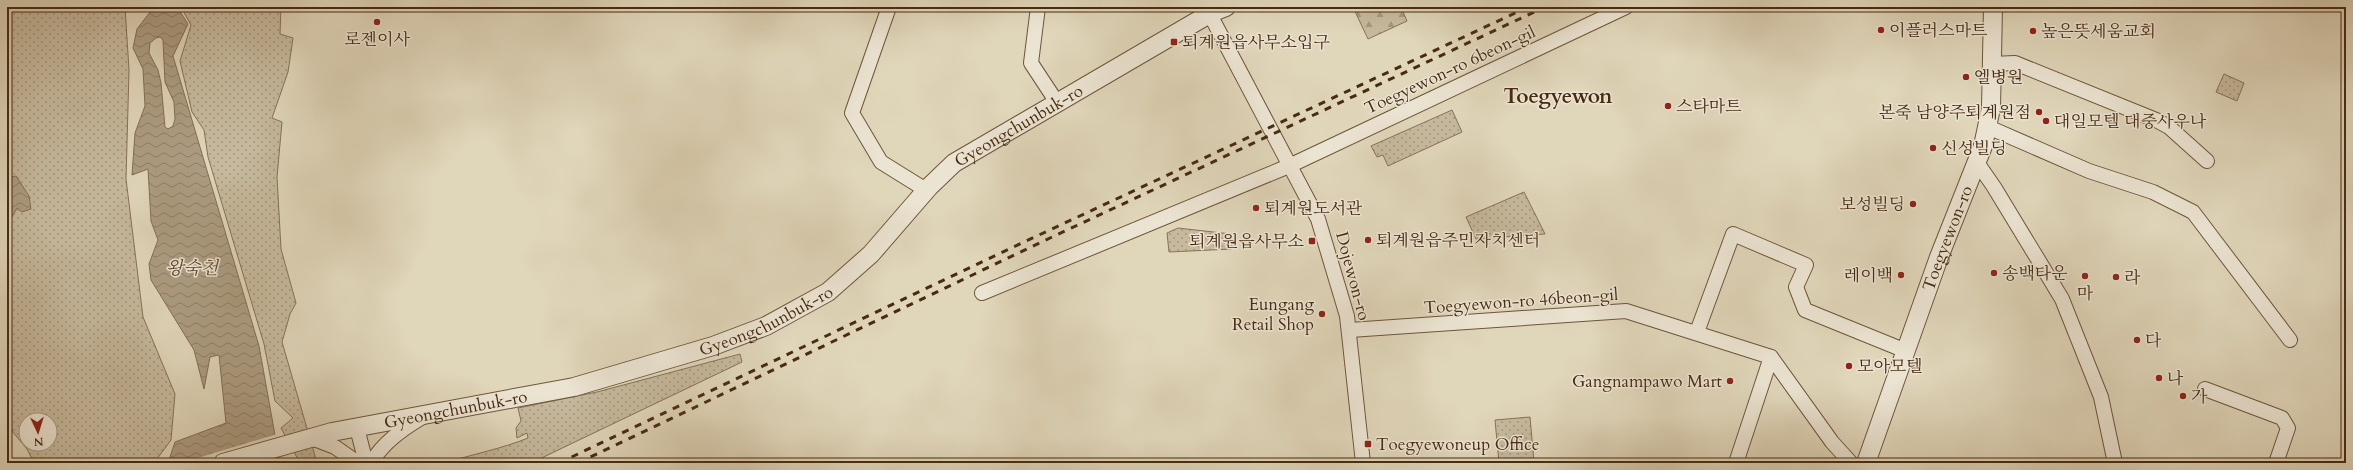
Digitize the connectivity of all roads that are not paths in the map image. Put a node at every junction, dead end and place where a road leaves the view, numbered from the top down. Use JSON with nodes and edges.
{"nodes":[{"id":1,"x":889,"y":7,"type":"edge"},
{"id":2,"x":1038,"y":7,"type":"edge"},
{"id":3,"x":1626,"y":7,"type":"edge"},
{"id":4,"x":1993,"y":7,"type":"edge"},
{"id":5,"x":1214,"y":9,"type":"edge"},
{"id":6,"x":1992,"y":64,"type":"junction"},
{"id":7,"x":1058,"y":104,"type":"junction"},
{"id":8,"x":1988,"y":127,"type":"junction"},
{"id":9,"x":1976,"y":161,"type":"junction"},
{"id":10,"x":2207,"y":161,"type":"dead end"},
{"id":11,"x":1289,"y":166,"type":"junction"},
{"id":12,"x":926,"y":190,"type":"junction"},
{"id":13,"x":982,"y":293,"type":"dead end"},
{"id":14,"x":1350,"y":330,"type":"junction"},
{"id":15,"x":1697,"y":332,"type":"junction"},
{"id":16,"x":2290,"y":340,"type":"dead end"},
{"id":17,"x":1906,"y":351,"type":"junction"},
{"id":18,"x":1771,"y":357,"type":"junction"},
{"id":19,"x":2204,"y":389,"type":"dead end"},
{"id":20,"x":427,"y":415,"type":"junction"},
{"id":21,"x":357,"y":428,"type":"junction"},
{"id":22,"x":309,"y":437,"type":"junction"},
{"id":23,"x":352,"y":459,"type":"edge"},
{"id":24,"x":223,"y":463,"type":"edge"},
{"id":25,"x":366,"y":463,"type":"edge"},
{"id":26,"x":372,"y":463,"type":"edge"},
{"id":27,"x":1363,"y":463,"type":"edge"},
{"id":28,"x":1736,"y":463,"type":"edge"},
{"id":29,"x":1852,"y":463,"type":"edge"},
{"id":30,"x":1866,"y":463,"type":"edge"},
{"id":31,"x":2115,"y":463,"type":"edge"},
{"id":32,"x":2276,"y":463,"type":"edge"}],
"edges":[{"from":1,"to":12,"type":"street"},
{"from":2,"to":7,"type":"street"},
{"from":3,"to":11,"type":"street","name":"Toegyewon-ro 6beon-gil"},
{"from":4,"to":6,"type":"street","name":"Toegyewon-ro"},
{"from":5,"to":7,"type":"street","name":"Gyeongchunbuk-ro"},
{"from":5,"to":11,"type":"street","name":"Dojewon-ro"},
{"from":6,"to":8,"type":"street","name":"Toegyewon-ro"},
{"from":6,"to":10,"type":"street"},
{"from":7,"to":12,"type":"street","name":"Gyeongchunbuk-ro"},
{"from":8,"to":9,"type":"street","name":"Toegyewon-ro"},
{"from":8,"to":16,"type":"street"},
{"from":9,"to":17,"type":"street","name":"Toegyewon-ro"},
{"from":9,"to":31,"type":"street"},
{"from":11,"to":13,"type":"street","name":"Toegyewon-ro 6beon-gil"},
{"from":11,"to":14,"type":"street","name":"Dojewon-ro"},
{"from":12,"to":20,"type":"street","name":"Gyeongchunbuk-ro"},
{"from":14,"to":15,"type":"street","name":"Toegyewon-ro 46beon-gil"},
{"from":14,"to":27,"type":"street","name":"Dojewon-ro"},
{"from":15,"to":17,"type":"street"},
{"from":15,"to":18,"type":"street","name":"Toegyewon-ro 46beon-gil"},
{"from":17,"to":30,"type":"street","name":"Toegyewon-ro"},
{"from":18,"to":28,"type":"street"},
{"from":18,"to":29,"type":"street"},
{"from":19,"to":32,"type":"street"},
{"from":20,"to":21,"type":"street","name":"Gyeongchunbuk-ro"},
{"from":20,"to":26,"type":"street"},
{"from":21,"to":22,"type":"street","name":"Gyeongchunbuk-ro"},
{"from":21,"to":25,"type":"street"},
{"from":22,"to":23,"type":"street"},
{"from":22,"to":24,"type":"street","name":"Gyeongchunbuk-ro"}]}
